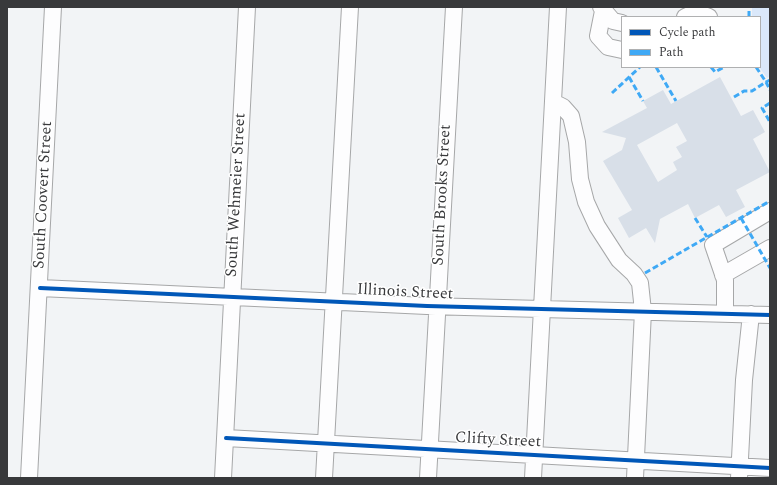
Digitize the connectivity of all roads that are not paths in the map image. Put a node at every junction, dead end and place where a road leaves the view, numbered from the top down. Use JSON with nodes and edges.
{"nodes":[{"id":1,"x":53,"y":7,"type":"edge"},
{"id":2,"x":247,"y":7,"type":"edge"},
{"id":3,"x":350,"y":7,"type":"edge"},
{"id":4,"x":454,"y":7,"type":"edge"},
{"id":5,"x":558,"y":7,"type":"edge"},
{"id":6,"x":602,"y":9,"type":"edge"},
{"id":7,"x":621,"y":23,"type":"edge"},
{"id":8,"x":621,"y":50,"type":"edge"},
{"id":9,"x":553,"y":102,"type":"junction"},
{"id":10,"x":770,"y":211,"type":"edge"},
{"id":11,"x":770,"y":248,"type":"edge"},
{"id":12,"x":723,"y":275,"type":"junction"},
{"id":13,"x":40,"y":288,"type":"junction"},
{"id":14,"x":232,"y":296,"type":"junction"},
{"id":15,"x":333,"y":301,"type":"junction"},
{"id":16,"x":437,"y":306,"type":"junction"},
{"id":17,"x":542,"y":309,"type":"junction"},
{"id":18,"x":643,"y":311,"type":"junction"},
{"id":19,"x":725,"y":314,"type":"junction"},
{"id":20,"x":751,"y":314,"type":"junction"},
{"id":21,"x":770,"y":315,"type":"edge"},
{"id":22,"x":226,"y":438,"type":"junction"},
{"id":23,"x":326,"y":444,"type":"junction"},
{"id":24,"x":430,"y":450,"type":"junction"},
{"id":25,"x":534,"y":455,"type":"junction"},
{"id":26,"x":636,"y":460,"type":"junction"},
{"id":27,"x":770,"y":468,"type":"edge"},
{"id":28,"x":740,"y":472,"type":"edge"},
{"id":29,"x":29,"y":478,"type":"edge"},
{"id":30,"x":223,"y":478,"type":"edge"},
{"id":31,"x":324,"y":478,"type":"edge"},
{"id":32,"x":428,"y":478,"type":"edge"},
{"id":33,"x":533,"y":478,"type":"edge"},
{"id":34,"x":635,"y":478,"type":"edge"}],
"edges":[{"from":1,"to":13,"type":"street","name":"South Coovert Street"},
{"from":2,"to":14,"type":"street","name":"South Wehmeier Street"},
{"from":3,"to":15,"type":"street"},
{"from":4,"to":16,"type":"street","name":"South Brooks Street"},
{"from":5,"to":9,"type":"street"},
{"from":6,"to":7,"type":"street"},
{"from":6,"to":8,"type":"street"},
{"from":9,"to":17,"type":"street"},
{"from":9,"to":18,"type":"street"},
{"from":10,"to":12,"type":"street"},
{"from":11,"to":12,"type":"street"},
{"from":12,"to":19,"type":"street"},
{"from":13,"to":14,"type":"street","name":"Illinois Street"},
{"from":13,"to":29,"type":"street","name":"South Coovert Street"},
{"from":14,"to":15,"type":"street","name":"Illinois Street"},
{"from":14,"to":22,"type":"street","name":"South Wehmeier Street"},
{"from":15,"to":16,"type":"street","name":"Illinois Street"},
{"from":15,"to":23,"type":"street"},
{"from":16,"to":17,"type":"street","name":"Illinois Street"},
{"from":16,"to":24,"type":"street","name":"South Brooks Street"},
{"from":17,"to":18,"type":"street","name":"Illinois Street"},
{"from":17,"to":25,"type":"street"},
{"from":18,"to":19,"type":"street","name":"Illinois Street"},
{"from":18,"to":26,"type":"street"},
{"from":19,"to":20,"type":"street","name":"Illinois Street"},
{"from":20,"to":21,"type":"street","name":"Illinois Street"},
{"from":20,"to":28,"type":"street"},
{"from":22,"to":23,"type":"street","name":"Clifty Street"},
{"from":22,"to":30,"type":"street","name":"South Wehmeier Street"},
{"from":23,"to":24,"type":"street","name":"Clifty Street"},
{"from":23,"to":31,"type":"street"},
{"from":24,"to":25,"type":"street","name":"Clifty Street"},
{"from":24,"to":32,"type":"street","name":"South Brooks Street"},
{"from":25,"to":26,"type":"street","name":"Clifty Street"},
{"from":25,"to":33,"type":"street"},
{"from":26,"to":28,"type":"street","name":"Clifty Street"},
{"from":26,"to":34,"type":"street"},
{"from":27,"to":28,"type":"street","name":"Clifty Street"}]}
